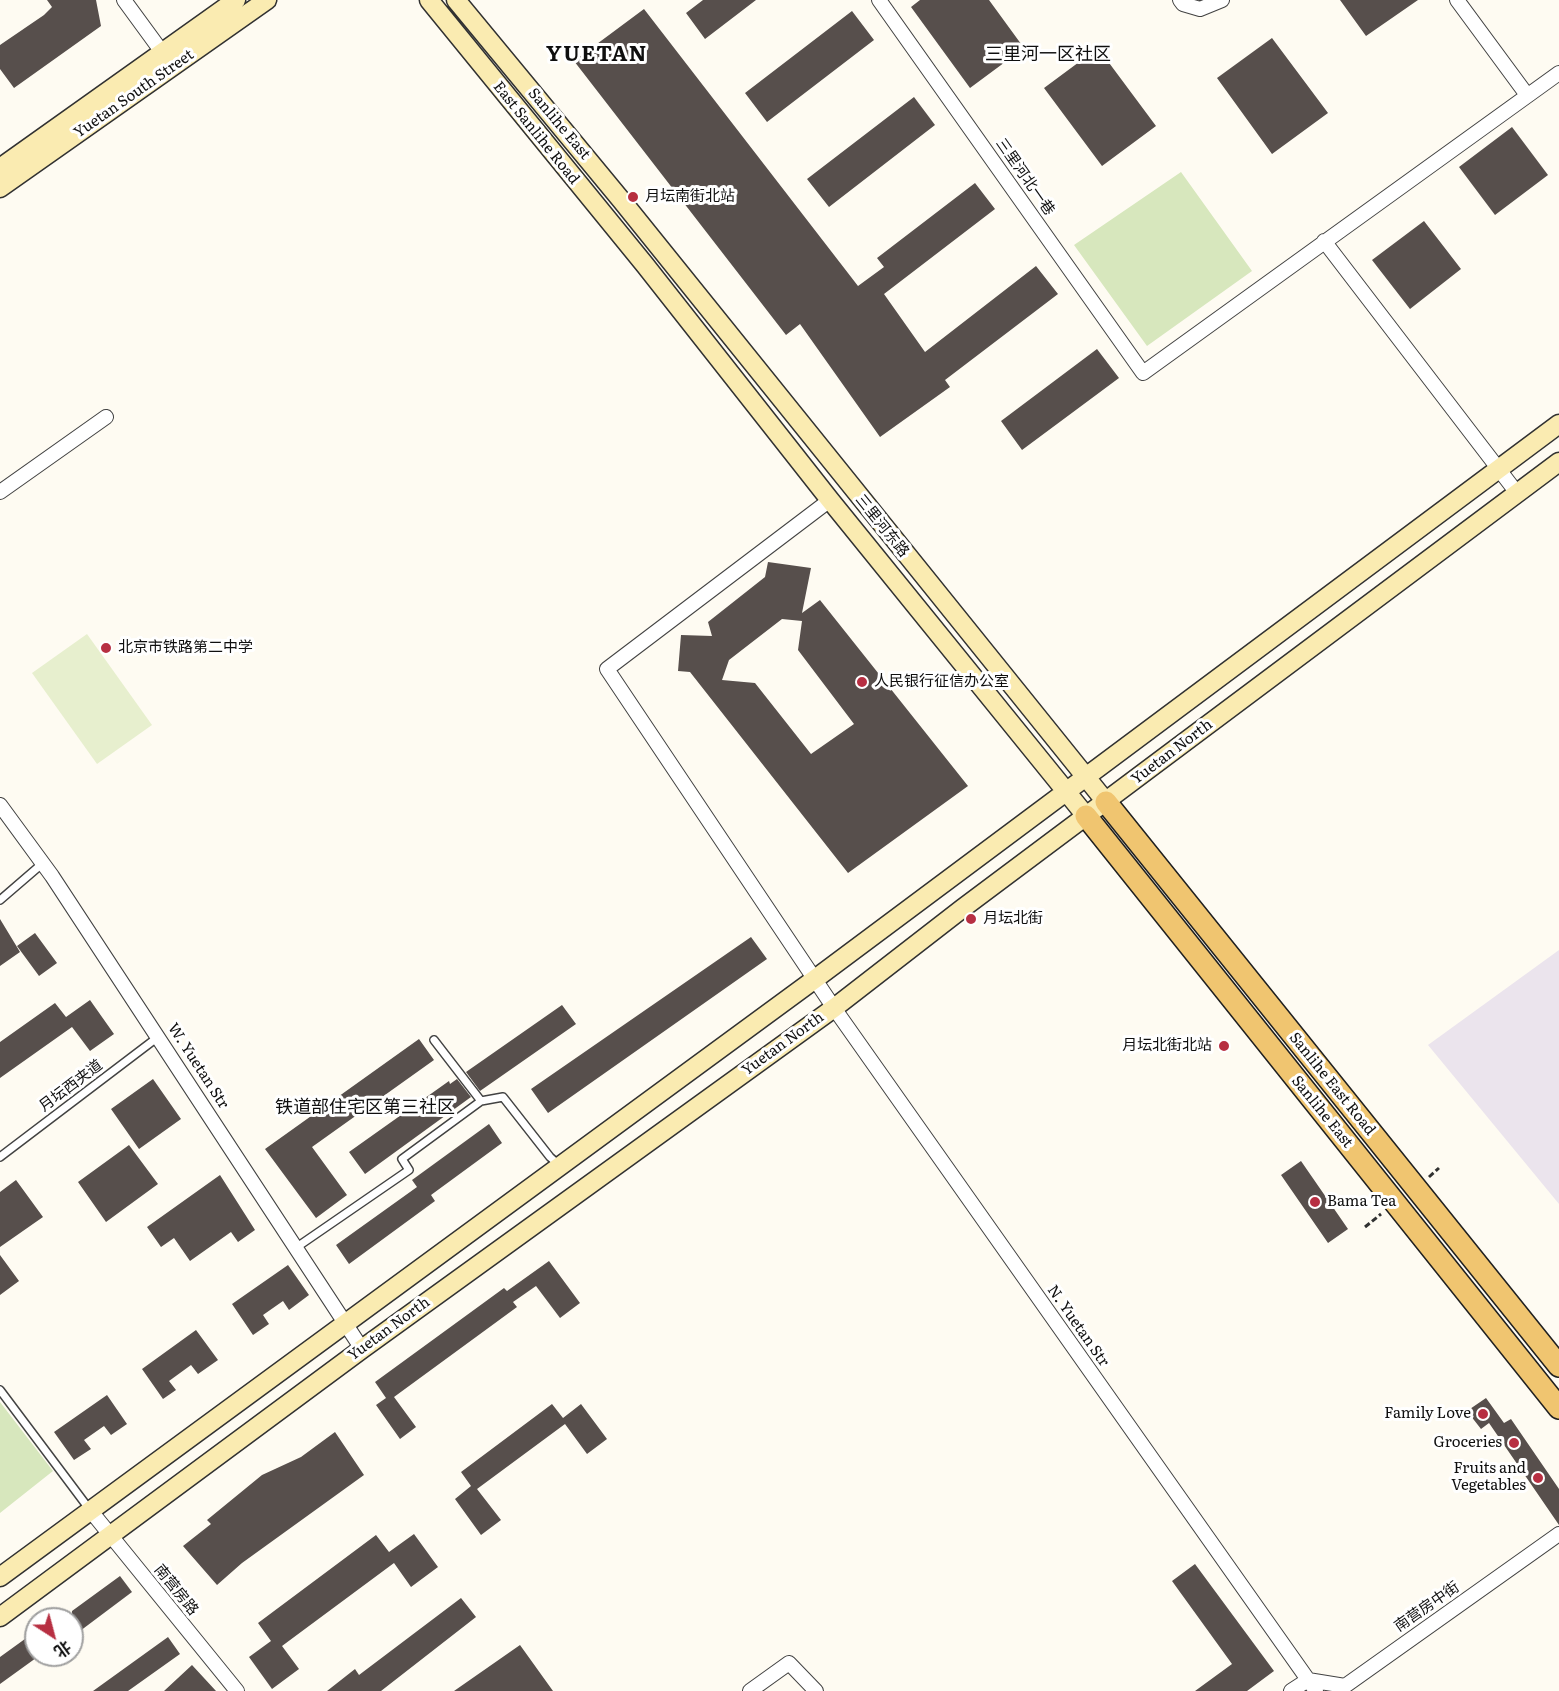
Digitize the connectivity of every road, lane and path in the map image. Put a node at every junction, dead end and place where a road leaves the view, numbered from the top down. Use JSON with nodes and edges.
{"nodes":[{"id":1,"x":124,"y":0,"type":"edge"},
{"id":2,"x":236,"y":0,"type":"edge"},
{"id":3,"x":267,"y":0,"type":"edge"},
{"id":4,"x":429,"y":0,"type":"edge"},
{"id":5,"x":456,"y":0,"type":"edge"},
{"id":6,"x":879,"y":0,"type":"edge"},
{"id":7,"x":1180,"y":0,"type":"edge"},
{"id":8,"x":1222,"y":0,"type":"edge"},
{"id":9,"x":1457,"y":0,"type":"edge"},
{"id":10,"x":162,"y":52,"type":"junction"},
{"id":11,"x":1559,"y":73,"type":"edge"},
{"id":12,"x":1527,"y":95,"type":"junction"},
{"id":13,"x":0,"y":168,"type":"edge"},
{"id":14,"x":0,"y":188,"type":"edge"},
{"id":15,"x":1324,"y":241,"type":"junction"},
{"id":16,"x":106,"y":417,"type":"dead end"},
{"id":17,"x":1559,"y":424,"type":"edge"},
{"id":18,"x":1559,"y":462,"type":"edge"},
{"id":19,"x":1499,"y":468,"type":"junction"},
{"id":20,"x":0,"y":492,"type":"edge"},
{"id":21,"x":1518,"y":493,"type":"junction"},
{"id":22,"x":830,"y":500,"type":"junction"},
{"id":23,"x":1084,"y":776,"type":"junction"},
{"id":24,"x":1067,"y":790,"type":"junction"},
{"id":25,"x":1106,"y":802,"type":"junction"},
{"id":26,"x":0,"y":805,"type":"edge"},
{"id":27,"x":1086,"y":816,"type":"junction"},
{"id":28,"x":43,"y":863,"type":"junction"},
{"id":29,"x":0,"y":900,"type":"edge"},
{"id":30,"x":815,"y":979,"type":"junction"},
{"id":31,"x":834,"y":1008,"type":"junction"},
{"id":32,"x":159,"y":1037,"type":"junction"},
{"id":33,"x":434,"y":1040,"type":"dead end"},
{"id":34,"x":481,"y":1101,"type":"junction"},
{"id":35,"x":0,"y":1157,"type":"edge"},
{"id":36,"x":561,"y":1166,"type":"junction"},
{"id":37,"x":297,"y":1247,"type":"junction"},
{"id":38,"x":344,"y":1326,"type":"junction"},
{"id":39,"x":362,"y":1349,"type":"junction"},
{"id":40,"x":1559,"y":1366,"type":"edge"},
{"id":41,"x":0,"y":1390,"type":"edge"},
{"id":42,"x":1559,"y":1408,"type":"edge"},
{"id":43,"x":90,"y":1510,"type":"junction"},
{"id":44,"x":109,"y":1534,"type":"junction"},
{"id":45,"x":1559,"y":1534,"type":"edge"},
{"id":46,"x":0,"y":1577,"type":"edge"},
{"id":47,"x":0,"y":1617,"type":"edge"},
{"id":48,"x":1312,"y":1685,"type":"edge"},
{"id":49,"x":237,"y":1691,"type":"edge"},
{"id":50,"x":750,"y":1691,"type":"edge"},
{"id":51,"x":816,"y":1691,"type":"edge"},
{"id":52,"x":1291,"y":1691,"type":"edge"}],
"edges":[{"from":1,"to":10,"type":"street"},
{"from":2,"to":10,"type":"main road","name":"Yuetan South Street"},
{"from":3,"to":14,"type":"main road","name":"Yuetan South Street"},
{"from":4,"to":22,"type":"main road","name":"三里河东路"},
{"from":5,"to":23,"type":"main road","name":"Sanlihe East"},
{"from":6,"to":15,"type":"street","name":"三里河北一巷"},
{"from":7,"to":8,"type":"street"},
{"from":9,"to":12,"type":"street"},
{"from":10,"to":13,"type":"main road","name":"Yuetan South Street"},
{"from":11,"to":12,"type":"street"},
{"from":12,"to":15,"type":"street"},
{"from":15,"to":19,"type":"street"},
{"from":16,"to":20,"type":"street"},
{"from":17,"to":19,"type":"main road","name":"Yuetan North"},
{"from":18,"to":21,"type":"main road","name":"Yuetan North"},
{"from":19,"to":21,"type":"street"},
{"from":19,"to":23,"type":"main road","name":"Yuetan North"},
{"from":21,"to":25,"type":"main road","name":"Yuetan North"},
{"from":22,"to":24,"type":"main road","name":"三里河东路"},
{"from":22,"to":30,"type":"street","name":"N. Yuetan Str"},
{"from":23,"to":24,"type":"main road","name":"Yuetan North"},
{"from":23,"to":25,"type":"main road"},
{"from":24,"to":27,"type":"main road","name":"三里河东路"},
{"from":24,"to":30,"type":"main road","name":"Yuetan North"},
{"from":25,"to":27,"type":"main road","name":"Yuetan North"},
{"from":25,"to":40,"type":"main road","name":"Sanlihe East Road"},
{"from":26,"to":28,"type":"street","name":"W. Yuetan Str"},
{"from":27,"to":31,"type":"main road","name":"Yuetan North"},
{"from":27,"to":42,"type":"main road","name":"Sanlihe East"},
{"from":28,"to":29,"type":"lane"},
{"from":28,"to":32,"type":"street","name":"W. Yuetan Str"},
{"from":30,"to":31,"type":"street","name":"N. Yuetan Str"},
{"from":30,"to":36,"type":"main road","name":"Yuetan North"},
{"from":31,"to":39,"type":"main road","name":"Yuetan North"},
{"from":31,"to":48,"type":"street","name":"N. Yuetan Str"},
{"from":32,"to":35,"type":"lane","name":"月坛西夹道"},
{"from":32,"to":37,"type":"street","name":"W. Yuetan Str"},
{"from":33,"to":34,"type":"lane"},
{"from":34,"to":36,"type":"lane"},
{"from":34,"to":37,"type":"lane"},
{"from":36,"to":38,"type":"main road","name":"Yuetan North"},
{"from":37,"to":38,"type":"street","name":"W. Yuetan Str"},
{"from":38,"to":39,"type":"street","name":"W. Yuetan Str"},
{"from":38,"to":43,"type":"main road","name":"Yuetan North"},
{"from":39,"to":44,"type":"main road","name":"Yuetan North"},
{"from":41,"to":43,"type":"lane"},
{"from":43,"to":44,"type":"street","name":"南营房路"},
{"from":43,"to":46,"type":"main road","name":"Yuetan North"},
{"from":44,"to":47,"type":"main road","name":"Yuetan North"},
{"from":44,"to":49,"type":"street","name":"南营房路"},
{"from":45,"to":48,"type":"street","name":"南营房中街"},
{"from":48,"to":52,"type":"street"},
{"from":50,"to":51,"type":"street"}]}
